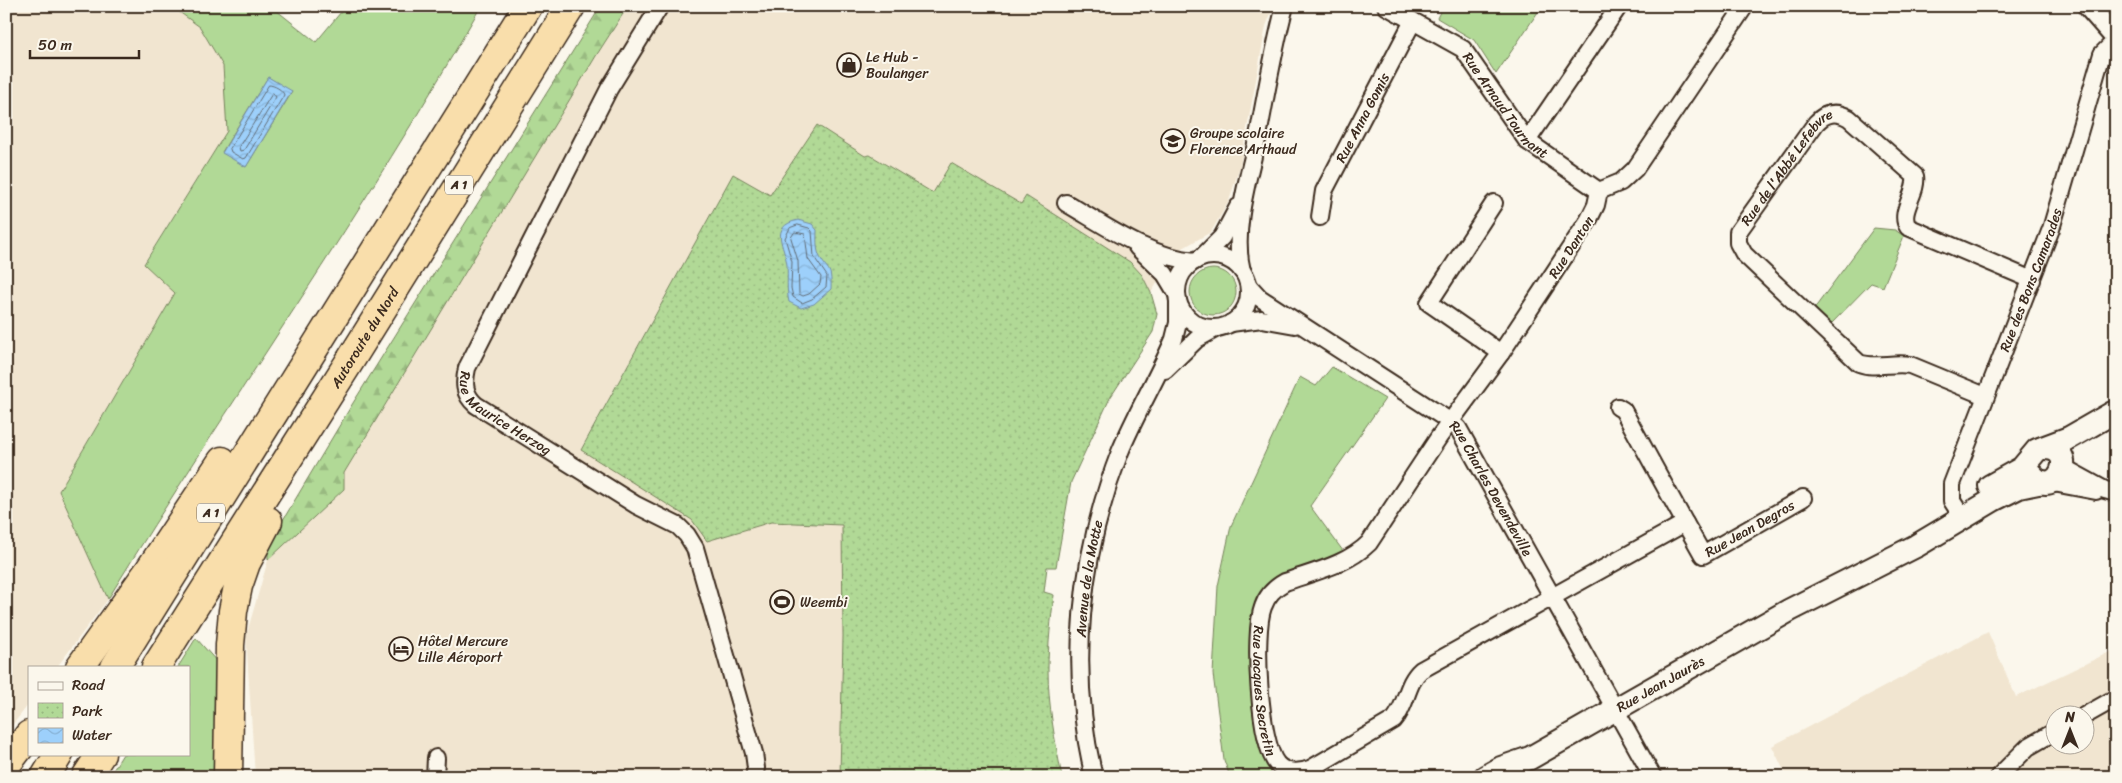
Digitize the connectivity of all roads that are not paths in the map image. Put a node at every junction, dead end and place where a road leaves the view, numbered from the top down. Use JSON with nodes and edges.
{"nodes":[{"id":1,"x":528,"y":6,"type":"edge"},
{"id":2,"x":570,"y":6,"type":"edge"},
{"id":3,"x":660,"y":6,"type":"edge"},
{"id":4,"x":1284,"y":6,"type":"edge"},
{"id":5,"x":1386,"y":6,"type":"edge"},
{"id":6,"x":1619,"y":6,"type":"edge"},
{"id":7,"x":1745,"y":6,"type":"edge"},
{"id":8,"x":2088,"y":6,"type":"edge"},
{"id":9,"x":1413,"y":20,"type":"junction"},
{"id":10,"x":2116,"y":39,"type":"edge"},
{"id":11,"x":1527,"y":141,"type":"junction"},
{"id":12,"x":1599,"y":190,"type":"junction"},
{"id":13,"x":1246,"y":192,"type":"junction"},
{"id":14,"x":1066,"y":203,"type":"dead end"},
{"id":15,"x":1494,"y":203,"type":"dead end"},
{"id":16,"x":1320,"y":217,"type":"dead end"},
{"id":17,"x":1130,"y":241,"type":"junction"},
{"id":18,"x":1198,"y":259,"type":"junction"},
{"id":19,"x":1242,"y":271,"type":"junction"},
{"id":20,"x":2032,"y":280,"type":"junction"},
{"id":21,"x":1249,"y":286,"type":"junction"},
{"id":22,"x":1177,"y":298,"type":"junction"},
{"id":23,"x":1225,"y":325,"type":"junction"},
{"id":24,"x":1304,"y":328,"type":"junction"},
{"id":25,"x":1501,"y":353,"type":"junction"},
{"id":26,"x":308,"y":359,"type":"junction"},
{"id":27,"x":348,"y":364,"type":"junction"},
{"id":28,"x":1150,"y":390,"type":"junction"},
{"id":29,"x":1985,"y":396,"type":"junction"},
{"id":30,"x":1618,"y":407,"type":"dead end"},
{"id":31,"x":2116,"y":411,"type":"edge"},
{"id":32,"x":2116,"y":416,"type":"edge"},
{"id":33,"x":1451,"y":422,"type":"junction"},
{"id":34,"x":2037,"y":453,"type":"junction"},
{"id":35,"x":2054,"y":474,"type":"junction"},
{"id":36,"x":2111,"y":492,"type":"edge"},
{"id":37,"x":1803,"y":498,"type":"dead end"},
{"id":38,"x":1959,"y":512,"type":"junction"},
{"id":39,"x":1685,"y":522,"type":"junction"},
{"id":40,"x":1553,"y":596,"type":"junction"},
{"id":41,"x":81,"y":666,"type":"edge"},
{"id":42,"x":115,"y":666,"type":"edge"},
{"id":43,"x":157,"y":666,"type":"edge"},
{"id":44,"x":2116,"y":698,"type":"edge"},
{"id":45,"x":1615,"y":710,"type":"junction"},
{"id":46,"x":2094,"y":710,"type":"edge"},
{"id":47,"x":28,"y":736,"type":"edge"},
{"id":48,"x":2044,"y":738,"type":"edge"},
{"id":49,"x":59,"y":756,"type":"edge"},
{"id":50,"x":100,"y":756,"type":"edge"},
{"id":51,"x":436,"y":758,"type":"dead end"},
{"id":52,"x":1530,"y":758,"type":"junction"},
{"id":53,"x":6,"y":765,"type":"edge"},
{"id":54,"x":45,"y":777,"type":"edge"},
{"id":55,"x":86,"y":777,"type":"edge"},
{"id":56,"x":228,"y":777,"type":"edge"},
{"id":57,"x":435,"y":777,"type":"edge"},
{"id":58,"x":754,"y":777,"type":"edge"},
{"id":59,"x":1094,"y":777,"type":"edge"},
{"id":60,"x":1485,"y":777,"type":"edge"},
{"id":61,"x":1510,"y":777,"type":"edge"},
{"id":62,"x":1653,"y":777,"type":"edge"},
{"id":63,"x":1998,"y":777,"type":"edge"}],
"edges":[{"from":1,"to":26,"type":"highway","number":"A 1"},
{"from":2,"to":27,"type":"highway","name":"Autoroute du Nord","number":"A 1"},
{"from":3,"to":58,"type":"street","name":"Rue Maurice Herzog"},
{"from":4,"to":13,"type":"street"},
{"from":5,"to":9,"type":"street","name":"Rue Arnaud Tournant"},
{"from":6,"to":11,"type":"street"},
{"from":7,"to":12,"type":"street"},
{"from":8,"to":10,"type":"street"},
{"from":9,"to":11,"type":"street","name":"Rue Arnaud Tournant"},
{"from":9,"to":16,"type":"street","name":"Rue Anna Gomis"},
{"from":10,"to":20,"type":"street","name":"Rue des Bons Camarades"},
{"from":11,"to":12,"type":"street","name":"Rue Arnaud Tournant"},
{"from":12,"to":25,"type":"street","name":"Rue Danton"},
{"from":13,"to":18,"type":"street"},
{"from":13,"to":19,"type":"street"},
{"from":14,"to":17,"type":"street"},
{"from":15,"to":25,"type":"street"},
{"from":17,"to":18,"type":"street"},
{"from":17,"to":22,"type":"street"},
{"from":18,"to":19,"type":"street"},
{"from":18,"to":22,"type":"street"},
{"from":19,"to":21,"type":"street"},
{"from":20,"to":29,"type":"street","name":"Rue des Bons Camarades"},
{"from":20,"to":29,"type":"street","name":"Rue de l'Abbé Lefebvre"},
{"from":21,"to":23,"type":"street"},
{"from":21,"to":24,"type":"street","name":"Rue Charles Devendeville"},
{"from":22,"to":23,"type":"street"},
{"from":22,"to":28,"type":"street","name":"Avenue de la Motte"},
{"from":23,"to":24,"type":"street","name":"Rue Charles Devendeville"},
{"from":23,"to":28,"type":"street","name":"Avenue de la Motte"},
{"from":24,"to":33,"type":"street","name":"Rue Charles Devendeville"},
{"from":25,"to":33,"type":"street","name":"Rue Danton"},
{"from":26,"to":41,"type":"highway"},
{"from":26,"to":42,"type":"highway","number":"A 1"},
{"from":27,"to":43,"type":"highway","name":"Autoroute du Nord","number":"A 1"},
{"from":27,"to":56,"type":"highway"},
{"from":28,"to":59,"type":"street","name":"Avenue de la Motte"},
{"from":29,"to":38,"type":"street","name":"Rue des Bons Camarades"},
{"from":30,"to":39,"type":"street","name":"Rue Jean Degros"},
{"from":31,"to":34,"type":"main road","name":"Rue Jean Jaurès"},
{"from":32,"to":35,"type":"main road"},
{"from":33,"to":40,"type":"street","name":"Rue Charles Devendeville"},
{"from":33,"to":40,"type":"street","name":"Rue Jacques Secretin"},
{"from":34,"to":35,"type":"main road"},
{"from":34,"to":35,"type":"main road"},
{"from":34,"to":38,"type":"main road","name":"Rue Jean Jaurès"},
{"from":35,"to":36,"type":"street"},
{"from":35,"to":38,"type":"main road","name":"Rue Jean Jaurès"},
{"from":37,"to":39,"type":"street","name":"Rue Jean Degros"},
{"from":38,"to":45,"type":"main road","name":"Rue Jean Jaurès"},
{"from":39,"to":40,"type":"street"},
{"from":40,"to":45,"type":"street","name":"Rue Charles Devendeville"},
{"from":44,"to":46,"type":"street"},
{"from":45,"to":52,"type":"main road","name":"Rue Jean Jaurès"},
{"from":45,"to":62,"type":"street","name":"Rue Charles Devendeville"},
{"from":47,"to":53,"type":"highway"},
{"from":48,"to":63,"type":"street"},
{"from":49,"to":54,"type":"highway"},
{"from":50,"to":55,"type":"highway"},
{"from":51,"to":57,"type":"street"},
{"from":52,"to":60,"type":"main road","name":"Rue Jean Jaurès"},
{"from":52,"to":61,"type":"main road","name":"Rue Jean Jaurès"}]}
